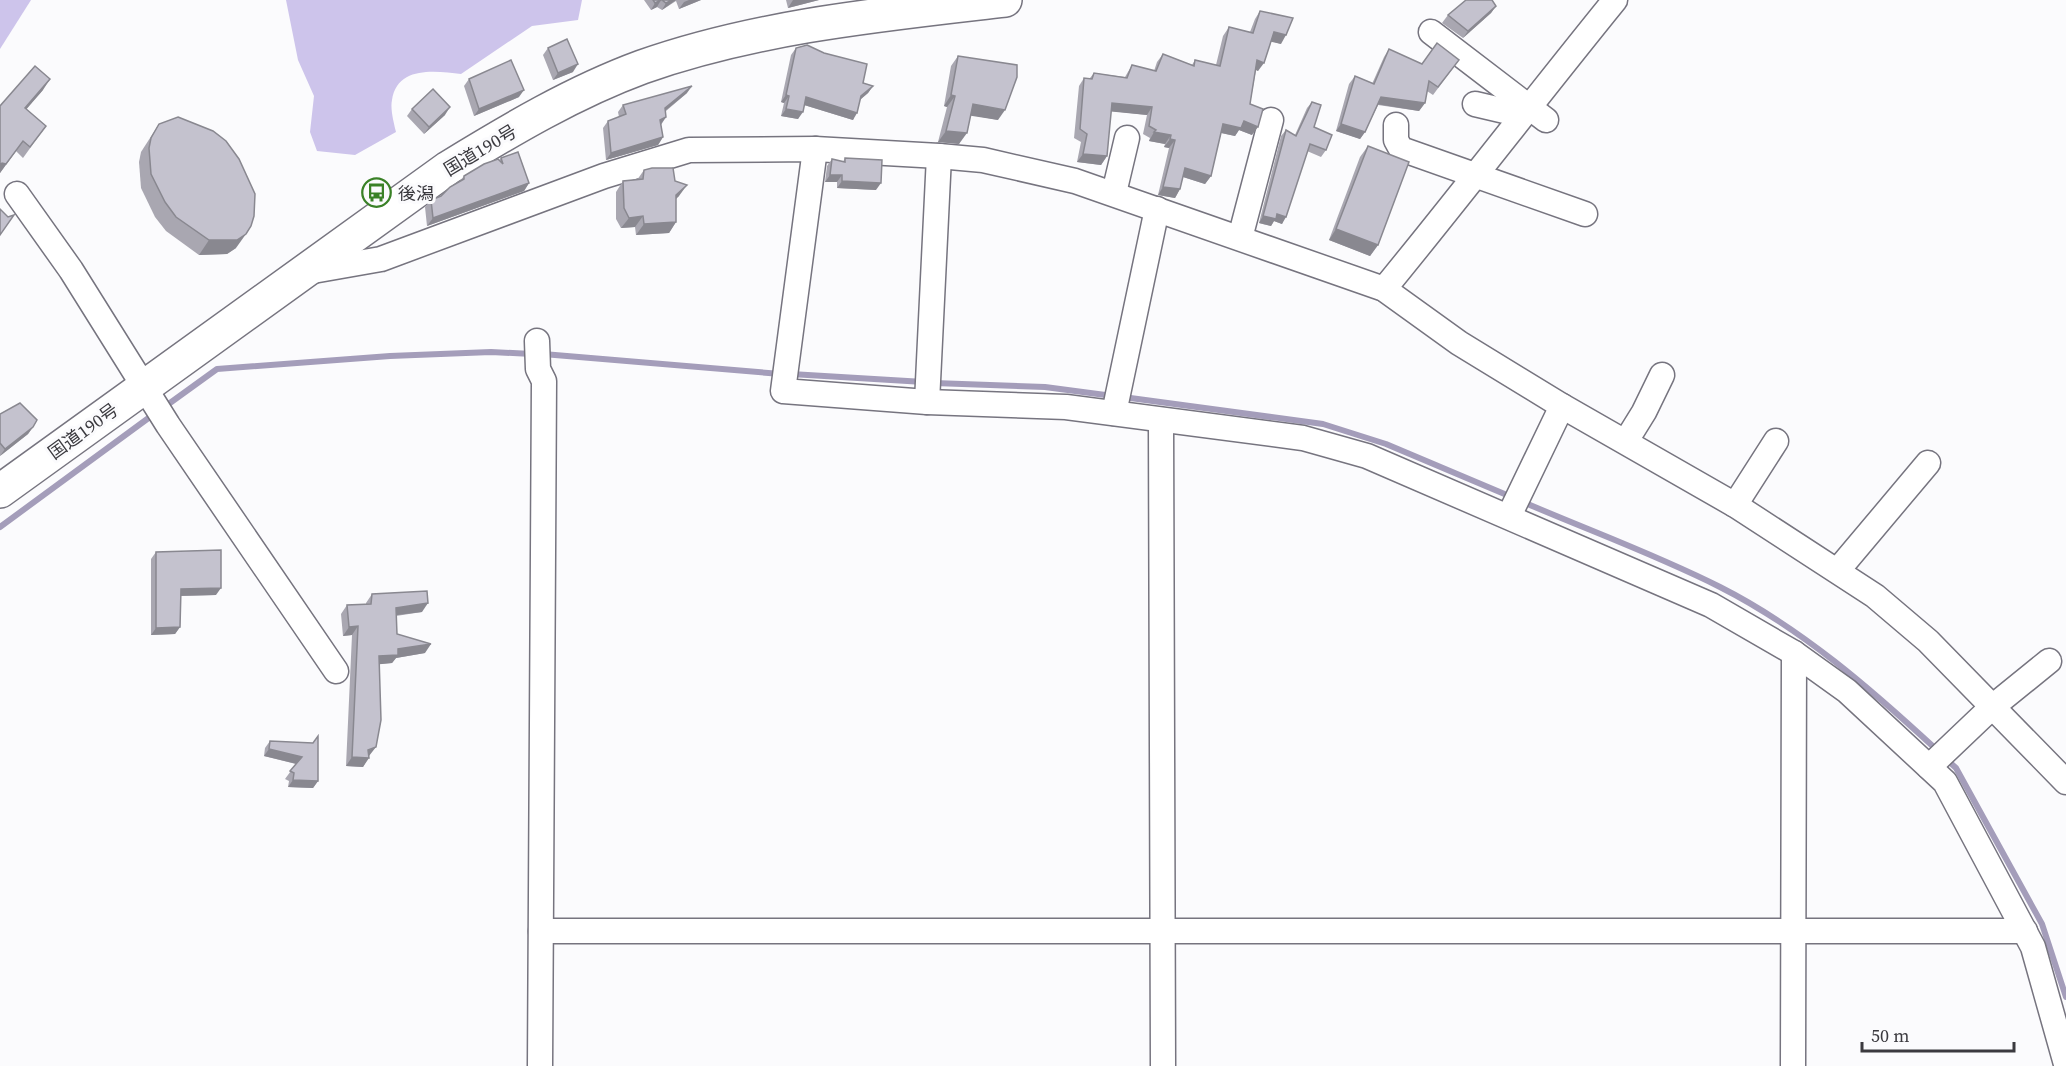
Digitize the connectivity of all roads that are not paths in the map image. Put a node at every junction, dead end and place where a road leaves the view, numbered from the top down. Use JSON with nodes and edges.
{"nodes":[{"id":1,"x":1005,"y":0,"type":"edge"},
{"id":2,"x":1615,"y":0,"type":"edge"},
{"id":3,"x":1431,"y":32,"type":"dead end"},
{"id":4,"x":1475,"y":104,"type":"dead end"},
{"id":5,"x":1532,"y":114,"type":"junction"},
{"id":6,"x":1271,"y":120,"type":"dead end"},
{"id":7,"x":1396,"y":124,"type":"dead end"},
{"id":8,"x":1126,"y":138,"type":"dead end"},
{"id":9,"x":814,"y":149,"type":"junction"},
{"id":10,"x":939,"y":156,"type":"junction"},
{"id":11,"x":1477,"y":176,"type":"junction"},
{"id":12,"x":1114,"y":193,"type":"junction"},
{"id":13,"x":17,"y":194,"type":"dead end"},
{"id":14,"x":1157,"y":209,"type":"junction"},
{"id":15,"x":1585,"y":214,"type":"dead end"},
{"id":16,"x":1240,"y":238,"type":"junction"},
{"id":17,"x":304,"y":273,"type":"junction"},
{"id":18,"x":1383,"y":289,"type":"junction"},
{"id":19,"x":537,"y":341,"type":"dead end"},
{"id":20,"x":1662,"y":375,"type":"dead end"},
{"id":21,"x":145,"y":386,"type":"junction"},
{"id":22,"x":927,"y":402,"type":"junction"},
{"id":23,"x":1562,"y":406,"type":"junction"},
{"id":24,"x":1114,"y":413,"type":"junction"},
{"id":25,"x":1161,"y":420,"type":"junction"},
{"id":26,"x":1626,"y":441,"type":"junction"},
{"id":27,"x":1776,"y":441,"type":"dead end"},
{"id":28,"x":1928,"y":463,"type":"dead end"},
{"id":29,"x":0,"y":491,"type":"edge"},
{"id":30,"x":1735,"y":505,"type":"junction"},
{"id":31,"x":1509,"y":516,"type":"junction"},
{"id":32,"x":1838,"y":570,"type":"junction"},
{"id":33,"x":1794,"y":653,"type":"junction"},
{"id":34,"x":2049,"y":661,"type":"dead end"},
{"id":35,"x":336,"y":671,"type":"dead end"},
{"id":36,"x":1991,"y":708,"type":"junction"},
{"id":37,"x":1929,"y":767,"type":"junction"},
{"id":38,"x":2066,"y":782,"type":"edge"},
{"id":39,"x":541,"y":931,"type":"junction"},
{"id":40,"x":1793,"y":932,"type":"junction"},
{"id":41,"x":2025,"y":932,"type":"junction"},
{"id":42,"x":1162,"y":933,"type":"junction"},
{"id":43,"x":2066,"y":1064,"type":"edge"},
{"id":44,"x":540,"y":1066,"type":"edge"},
{"id":45,"x":1162,"y":1066,"type":"edge"},
{"id":46,"x":1793,"y":1066,"type":"edge"}],
"edges":[{"from":1,"to":17,"type":"highway","name":"国道190号"},
{"from":2,"to":5,"type":"street"},
{"from":3,"to":5,"type":"street"},
{"from":4,"to":5,"type":"street"},
{"from":5,"to":11,"type":"street"},
{"from":6,"to":16,"type":"street"},
{"from":7,"to":11,"type":"street"},
{"from":8,"to":12,"type":"street"},
{"from":9,"to":10,"type":"street"},
{"from":9,"to":17,"type":"street"},
{"from":9,"to":22,"type":"street"},
{"from":10,"to":12,"type":"street"},
{"from":10,"to":22,"type":"street"},
{"from":11,"to":15,"type":"street"},
{"from":11,"to":18,"type":"street"},
{"from":12,"to":14,"type":"street"},
{"from":13,"to":21,"type":"street"},
{"from":14,"to":16,"type":"street"},
{"from":14,"to":24,"type":"street"},
{"from":16,"to":18,"type":"street"},
{"from":17,"to":21,"type":"highway","name":"国道190号"},
{"from":18,"to":23,"type":"street"},
{"from":19,"to":39,"type":"street"},
{"from":20,"to":26,"type":"street"},
{"from":21,"to":29,"type":"highway","name":"国道190号"},
{"from":21,"to":35,"type":"street"},
{"from":22,"to":24,"type":"street"},
{"from":23,"to":26,"type":"street"},
{"from":23,"to":31,"type":"street"},
{"from":24,"to":25,"type":"street"},
{"from":25,"to":31,"type":"street"},
{"from":25,"to":42,"type":"street"},
{"from":26,"to":30,"type":"street"},
{"from":27,"to":30,"type":"street"},
{"from":28,"to":32,"type":"street"},
{"from":30,"to":32,"type":"street"},
{"from":31,"to":33,"type":"street"},
{"from":32,"to":36,"type":"street"},
{"from":33,"to":37,"type":"street"},
{"from":33,"to":40,"type":"street"},
{"from":34,"to":36,"type":"street"},
{"from":36,"to":37,"type":"street"},
{"from":36,"to":38,"type":"street"},
{"from":37,"to":41,"type":"street"},
{"from":39,"to":42,"type":"street"},
{"from":39,"to":44,"type":"street"},
{"from":40,"to":41,"type":"street"},
{"from":40,"to":42,"type":"street"},
{"from":40,"to":46,"type":"street"},
{"from":41,"to":43,"type":"street"},
{"from":42,"to":45,"type":"street"}]}
